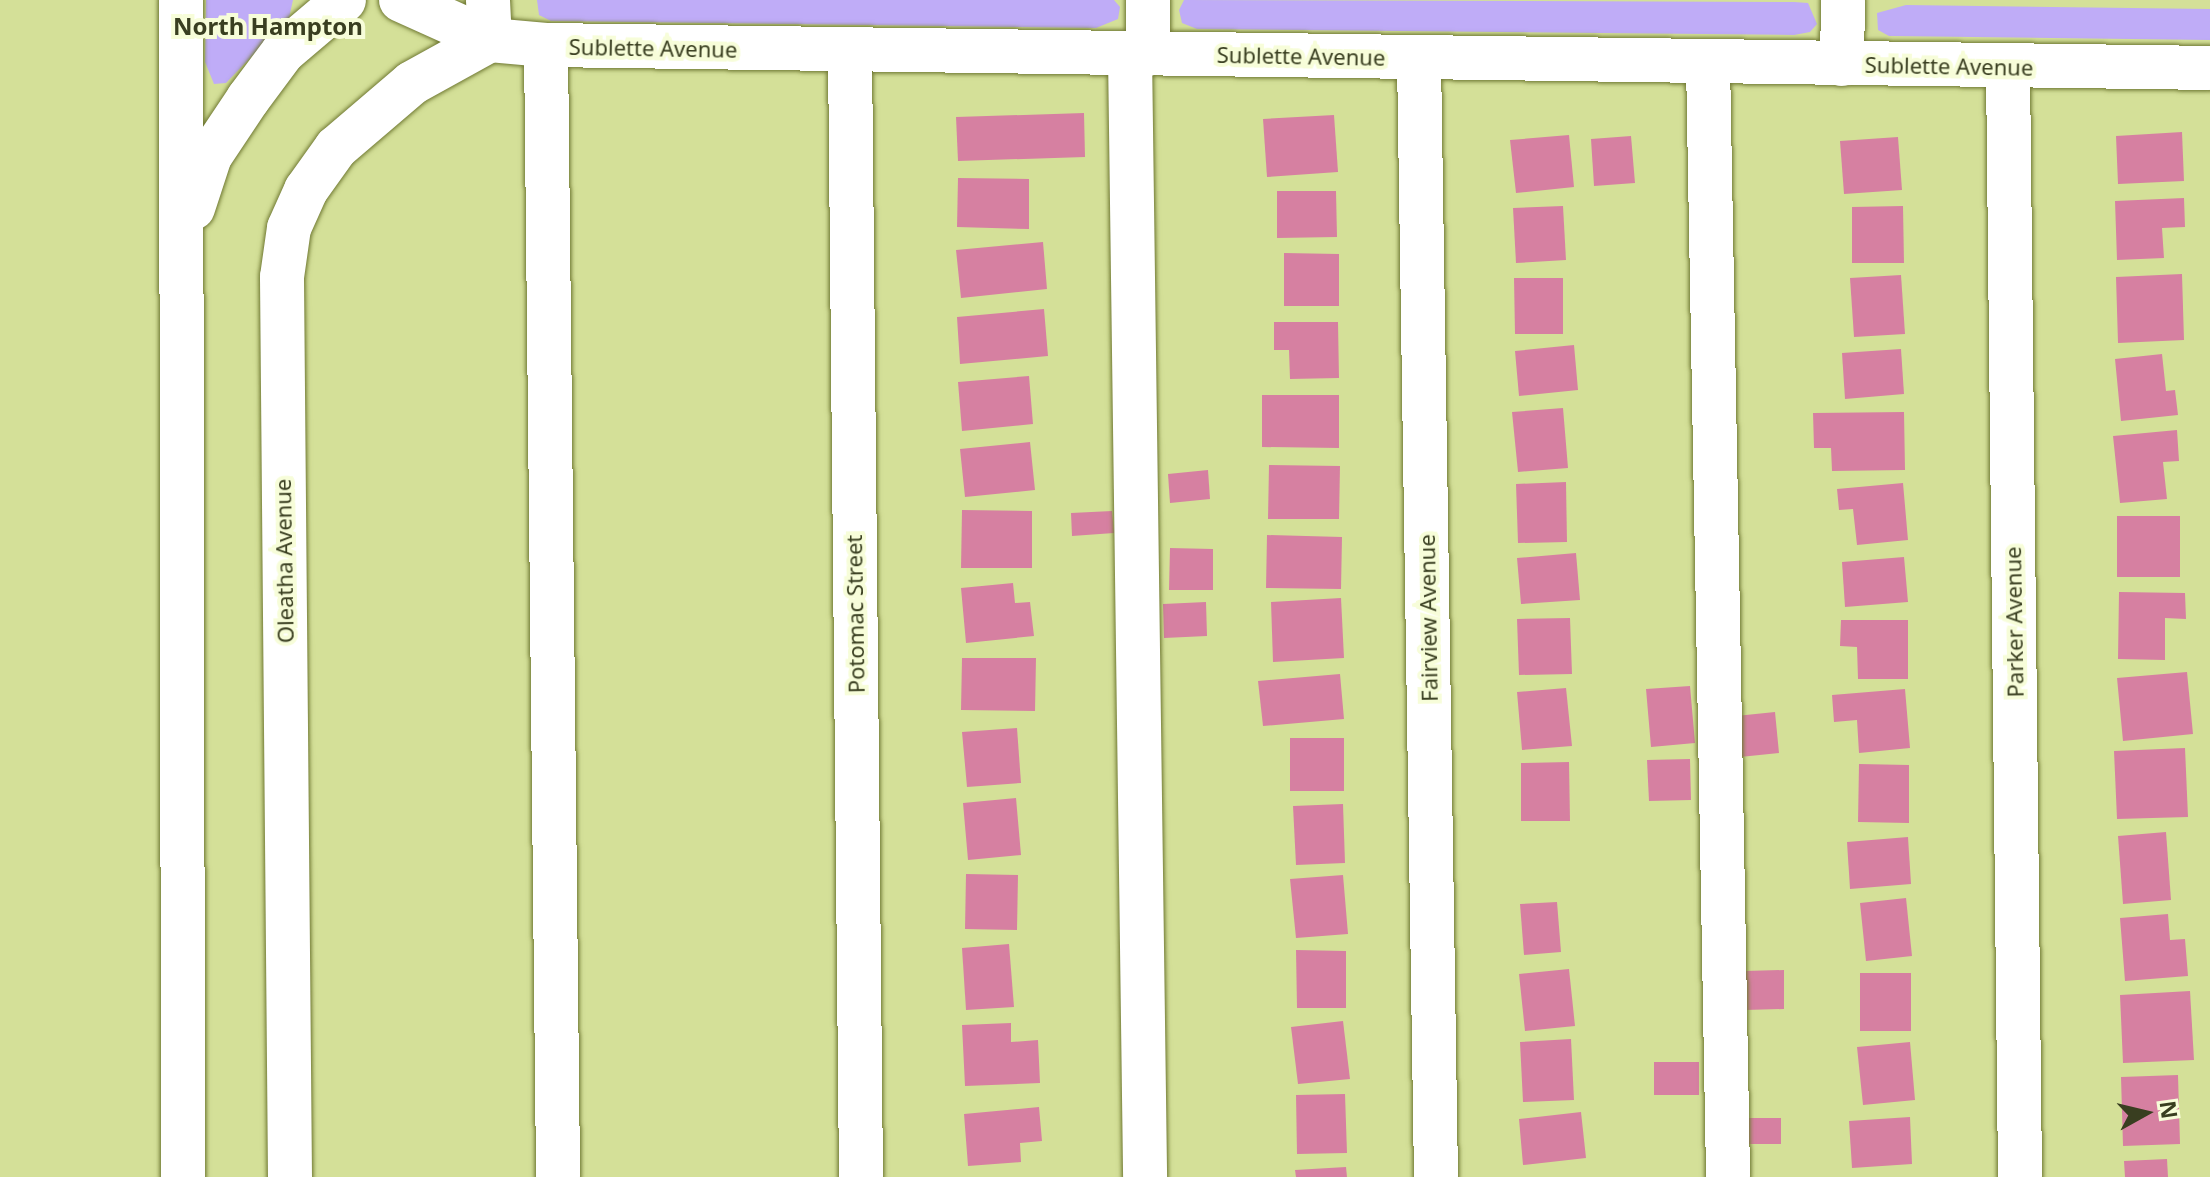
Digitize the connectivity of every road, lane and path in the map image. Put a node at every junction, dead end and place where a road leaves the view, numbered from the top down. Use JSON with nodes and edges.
{"nodes":[{"id":1,"x":181,"y":0,"type":"edge"},
{"id":2,"x":344,"y":0,"type":"edge"},
{"id":3,"x":401,"y":0,"type":"edge"},
{"id":4,"x":1148,"y":0,"type":"edge"},
{"id":5,"x":1843,"y":0,"type":"edge"},
{"id":6,"x":489,"y":20,"type":"edge"},
{"id":7,"x":546,"y":45,"type":"junction"},
{"id":8,"x":850,"y":52,"type":"junction"},
{"id":9,"x":1139,"y":54,"type":"junction"},
{"id":10,"x":1419,"y":58,"type":"junction"},
{"id":11,"x":1708,"y":62,"type":"junction"},
{"id":12,"x":1842,"y":64,"type":"junction"},
{"id":13,"x":2008,"y":67,"type":"junction"},
{"id":14,"x":2210,"y":68,"type":"edge"},
{"id":15,"x":182,"y":272,"type":"junction"},
{"id":16,"x":183,"y":1177,"type":"edge"},
{"id":17,"x":290,"y":1177,"type":"edge"},
{"id":18,"x":558,"y":1177,"type":"edge"},
{"id":19,"x":861,"y":1177,"type":"edge"},
{"id":20,"x":1145,"y":1177,"type":"edge"},
{"id":21,"x":1436,"y":1177,"type":"edge"},
{"id":22,"x":1728,"y":1177,"type":"edge"},
{"id":23,"x":2020,"y":1177,"type":"edge"}],
"edges":[{"from":1,"to":15,"type":"street"},
{"from":2,"to":15,"type":"street"},
{"from":3,"to":6,"type":"street","name":"Sublette Avenue"},
{"from":4,"to":9,"type":"street"},
{"from":5,"to":12,"type":"street"},
{"from":6,"to":7,"type":"street","name":"Sublette Avenue"},
{"from":6,"to":17,"type":"street","name":"Oleatha Avenue"},
{"from":7,"to":8,"type":"street","name":"Sublette Avenue"},
{"from":7,"to":18,"type":"street"},
{"from":8,"to":9,"type":"street","name":"Sublette Avenue"},
{"from":8,"to":19,"type":"street","name":"Potomac Street"},
{"from":9,"to":10,"type":"street","name":"Sublette Avenue"},
{"from":9,"to":20,"type":"street"},
{"from":10,"to":11,"type":"street","name":"Sublette Avenue"},
{"from":10,"to":21,"type":"street","name":"Fairview Avenue"},
{"from":11,"to":12,"type":"street","name":"Sublette Avenue"},
{"from":11,"to":22,"type":"street"},
{"from":12,"to":13,"type":"street","name":"Sublette Avenue"},
{"from":13,"to":14,"type":"street","name":"Sublette Avenue"},
{"from":13,"to":23,"type":"street","name":"Parker Avenue"},
{"from":15,"to":16,"type":"street"}]}
